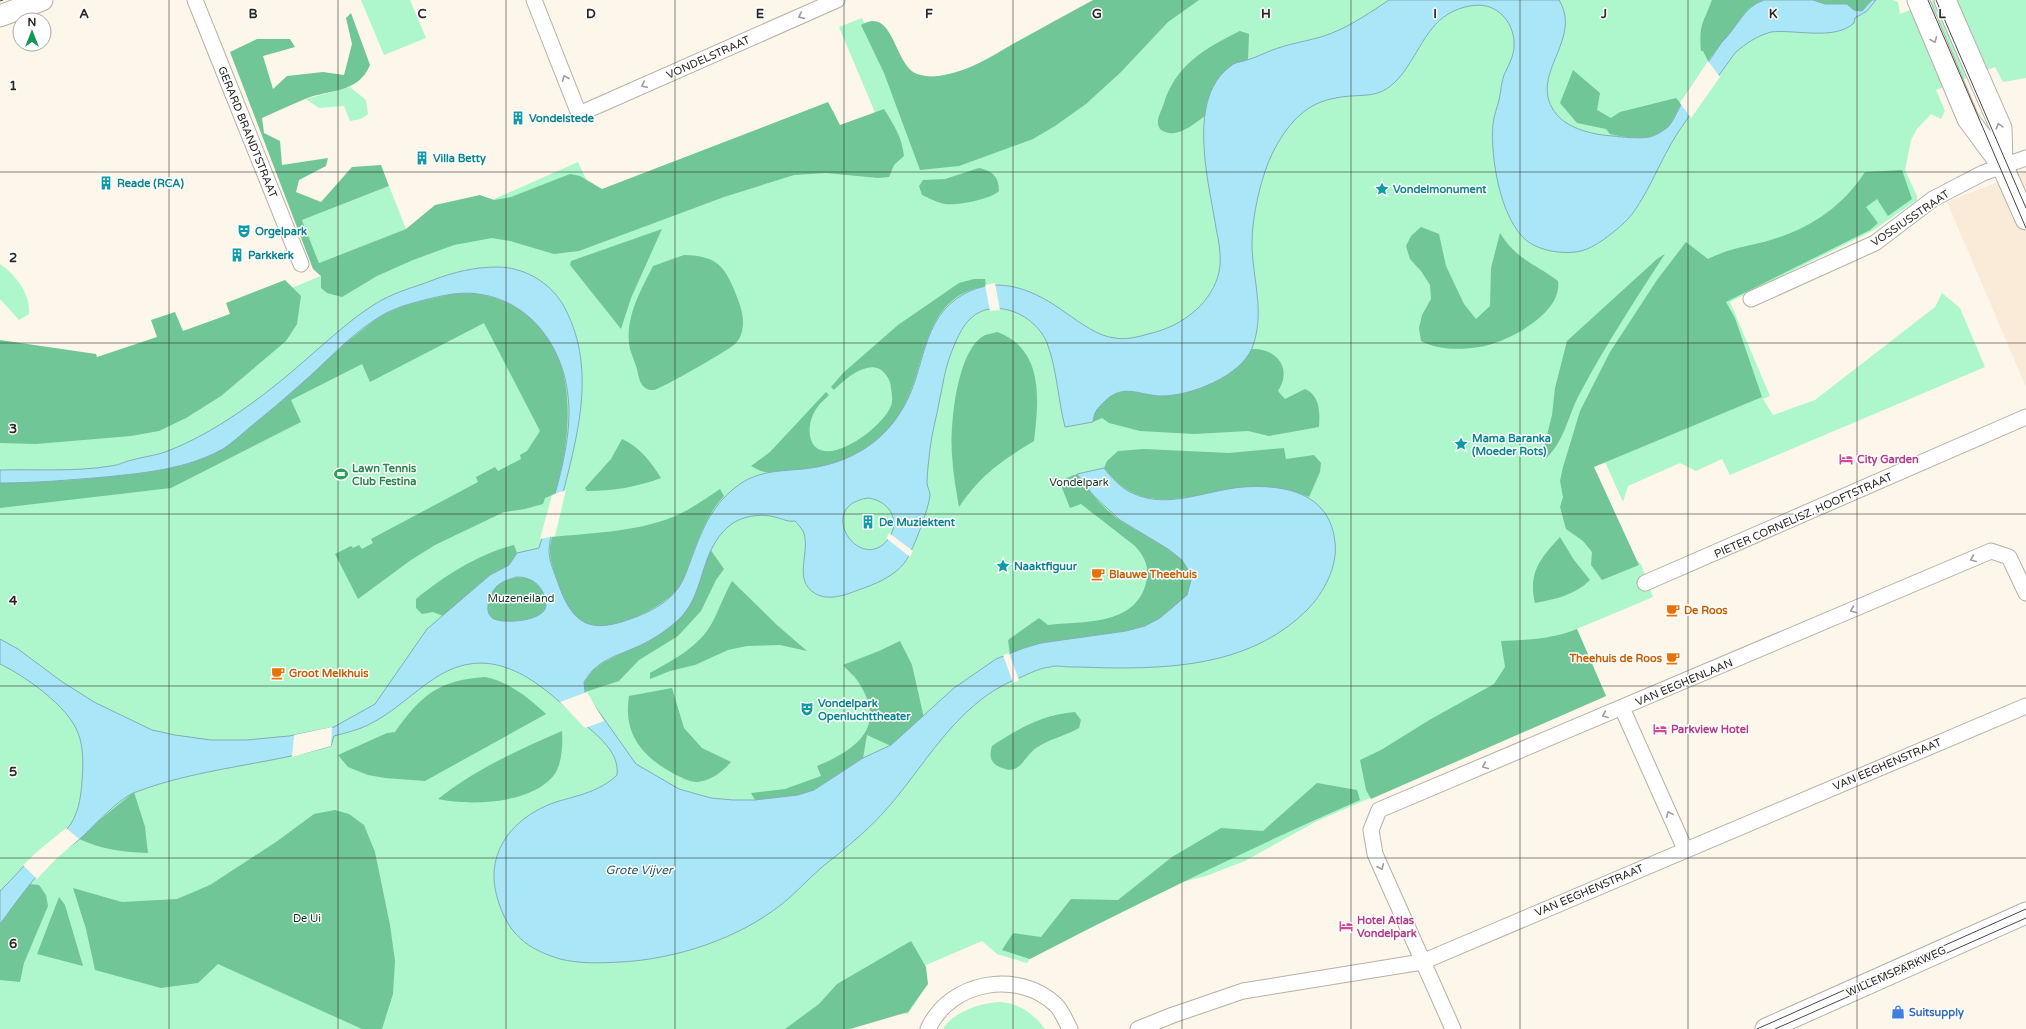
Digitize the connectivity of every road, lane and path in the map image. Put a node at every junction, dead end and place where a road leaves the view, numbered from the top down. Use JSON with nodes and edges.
{"nodes":[{"id":1,"x":42,"y":0,"type":"edge"},
{"id":2,"x":194,"y":0,"type":"edge"},
{"id":3,"x":534,"y":0,"type":"edge"},
{"id":4,"x":837,"y":0,"type":"edge"},
{"id":5,"x":1945,"y":0,"type":"edge"},
{"id":6,"x":1919,"y":3,"type":"edge"},
{"id":7,"x":0,"y":16,"type":"edge"},
{"id":8,"x":2026,"y":158,"type":"edge"},
{"id":9,"x":2002,"y":165,"type":"junction"},
{"id":10,"x":2026,"y":219,"type":"edge"},
{"id":11,"x":301,"y":264,"type":"dead end"},
{"id":12,"x":1751,"y":299,"type":"dead end"},
{"id":13,"x":2026,"y":417,"type":"edge"},
{"id":14,"x":1645,"y":583,"type":"dead end"},
{"id":15,"x":2026,"y":593,"type":"edge"},
{"id":16,"x":2026,"y":706,"type":"edge"},
{"id":17,"x":1622,"y":708,"type":"junction"},
{"id":18,"x":1685,"y":849,"type":"junction"},
{"id":19,"x":2026,"y":914,"type":"edge"},
{"id":20,"x":1422,"y":962,"type":"junction"},
{"id":21,"x":928,"y":1029,"type":"edge"},
{"id":22,"x":1070,"y":1029,"type":"edge"},
{"id":23,"x":1138,"y":1029,"type":"edge"},
{"id":24,"x":1452,"y":1029,"type":"edge"},
{"id":25,"x":1766,"y":1029,"type":"edge"}],
"edges":[{"from":1,"to":7,"type":"street"},
{"from":2,"to":11,"type":"street","name":"GERARD BRANDTSTRAAT"},
{"from":4,"to":3,"type":"street","name":"VONDELSTRAAT","one_way":true},
{"from":9,"to":5,"type":"street","one_way":true},
{"from":6,"to":9,"type":"street","one_way":true},
{"from":8,"to":9,"type":"street","name":"VOSSIUSSTRAAT"},
{"from":9,"to":10,"type":"street"},
{"from":9,"to":12,"type":"street","name":"VOSSIUSSTRAAT"},
{"from":13,"to":14,"type":"street","name":"PIETER CORNELISZ. HOOFTSTRAAT"},
{"from":15,"to":17,"type":"street","name":"VAN EEGHENLAAN","one_way":true},
{"from":16,"to":18,"type":"street","name":"VAN EEGHENSTRAAT"},
{"from":18,"to":17,"type":"street","one_way":true},
{"from":17,"to":20,"type":"street","name":"VAN EEGHENLAAN","one_way":true},
{"from":18,"to":20,"type":"street","name":"VAN EEGHENSTRAAT"},
{"from":19,"to":25,"type":"street","name":"WILLEMSPARKWEG"},
{"from":20,"to":23,"type":"street","name":"VAN EEGHENSTRAAT"},
{"from":20,"to":24,"type":"street"},
{"from":21,"to":22,"type":"street"}]}
